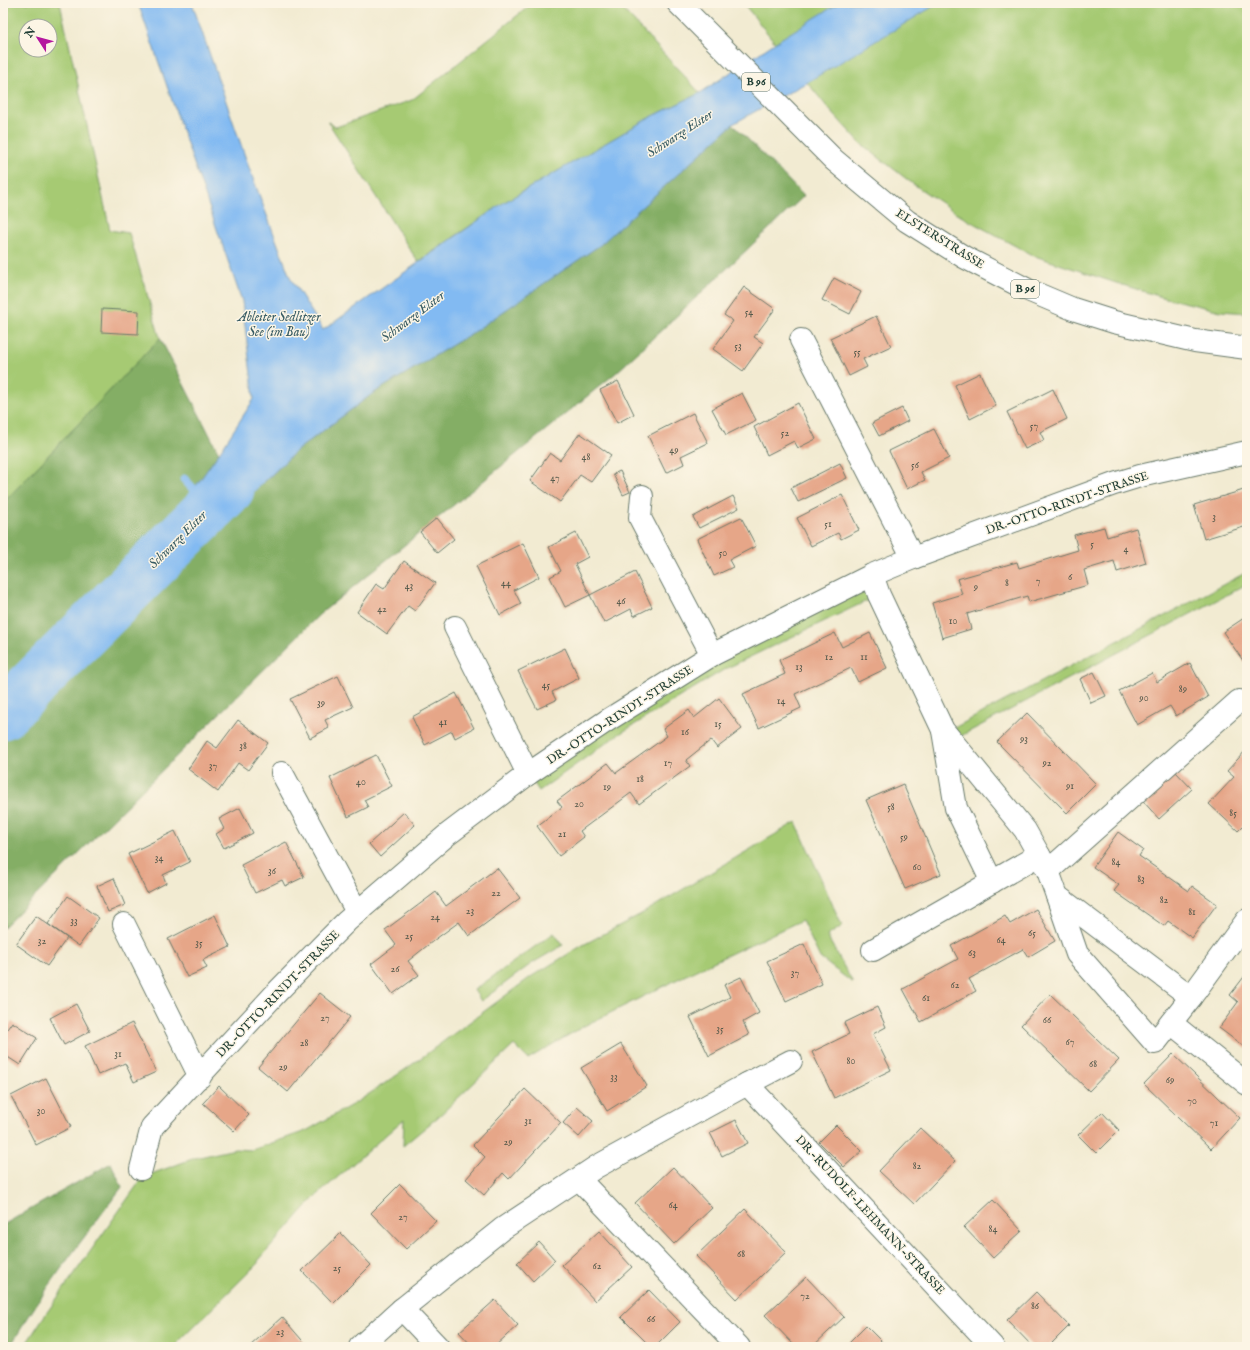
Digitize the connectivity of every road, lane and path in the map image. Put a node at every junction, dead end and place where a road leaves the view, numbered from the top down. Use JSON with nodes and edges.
{"nodes":[{"id":1,"x":678,"y":3,"type":"edge"},
{"id":2,"x":801,"y":340,"type":"dead end"},
{"id":3,"x":1247,"y":348,"type":"edge"},
{"id":4,"x":1247,"y":452,"type":"edge"},
{"id":5,"x":642,"y":496,"type":"dead end"},
{"id":6,"x":913,"y":558,"type":"junction"},
{"id":7,"x":872,"y":575,"type":"junction"},
{"id":8,"x":455,"y":627,"type":"dead end"},
{"id":9,"x":712,"y":655,"type":"junction"},
{"id":10,"x":1240,"y":701,"type":"dead end"},
{"id":11,"x":943,"y":730,"type":"junction"},
{"id":12,"x":282,"y":773,"type":"dead end"},
{"id":13,"x":528,"y":774,"type":"junction"},
{"id":14,"x":1043,"y":863,"type":"junction"},
{"id":15,"x":992,"y":882,"type":"junction"},
{"id":16,"x":1057,"y":896,"type":"junction"},
{"id":17,"x":358,"y":912,"type":"junction"},
{"id":18,"x":1247,"y":920,"type":"edge"},
{"id":19,"x":124,"y":924,"type":"dead end"},
{"id":20,"x":873,"y":950,"type":"dead end"},
{"id":21,"x":1191,"y":998,"type":"junction"},
{"id":22,"x":1171,"y":1023,"type":"junction"},
{"id":23,"x":791,"y":1061,"type":"dead end"},
{"id":24,"x":200,"y":1077,"type":"junction"},
{"id":25,"x":747,"y":1084,"type":"junction"},
{"id":26,"x":1247,"y":1084,"type":"edge"},
{"id":27,"x":141,"y":1169,"type":"dead end"},
{"id":28,"x":579,"y":1179,"type":"junction"},
{"id":29,"x":402,"y":1309,"type":"junction"},
{"id":30,"x":360,"y":1347,"type":"edge"},
{"id":31,"x":438,"y":1347,"type":"edge"},
{"id":32,"x":739,"y":1347,"type":"edge"},
{"id":33,"x":993,"y":1347,"type":"edge"}],
"edges":[{"from":1,"to":3,"type":"street","name":"ELSTERSTRASSE","number":"B 96"},
{"from":2,"to":6,"type":"street"},
{"from":4,"to":6,"type":"street","name":"DR.-OTTO-RINDT-STRASSE"},
{"from":5,"to":9,"type":"street"},
{"from":6,"to":7,"type":"street","name":"DR.-OTTO-RINDT-STRASSE"},
{"from":7,"to":9,"type":"street","name":"DR.-OTTO-RINDT-STRASSE"},
{"from":7,"to":11,"type":"street"},
{"from":8,"to":13,"type":"street"},
{"from":9,"to":13,"type":"street","name":"DR.-OTTO-RINDT-STRASSE"},
{"from":10,"to":14,"type":"street"},
{"from":11,"to":14,"type":"street"},
{"from":11,"to":15,"type":"street"},
{"from":12,"to":17,"type":"street"},
{"from":13,"to":17,"type":"street","name":"DR.-OTTO-RINDT-STRASSE"},
{"from":14,"to":15,"type":"street"},
{"from":14,"to":16,"type":"street"},
{"from":15,"to":20,"type":"street"},
{"from":16,"to":21,"type":"street"},
{"from":16,"to":22,"type":"street"},
{"from":17,"to":24,"type":"street","name":"DR.-OTTO-RINDT-STRASSE"},
{"from":18,"to":21,"type":"street"},
{"from":19,"to":24,"type":"street"},
{"from":21,"to":22,"type":"street"},
{"from":22,"to":26,"type":"street"},
{"from":23,"to":25,"type":"street"},
{"from":24,"to":27,"type":"street","name":"DR.-OTTO-RINDT-STRASSE"},
{"from":25,"to":28,"type":"street"},
{"from":25,"to":33,"type":"street","name":"DR.-RUDOLF-LEHMANN-STRASSE"},
{"from":28,"to":29,"type":"street"},
{"from":28,"to":32,"type":"street"},
{"from":29,"to":30,"type":"street"},
{"from":29,"to":31,"type":"street"}]}
